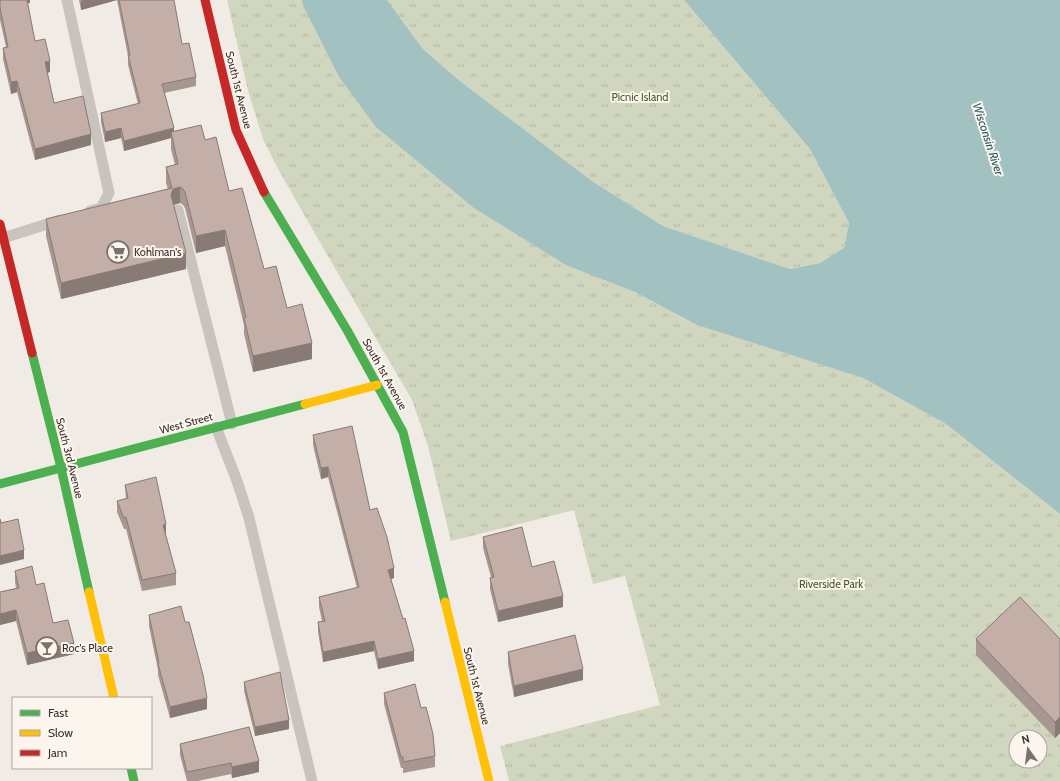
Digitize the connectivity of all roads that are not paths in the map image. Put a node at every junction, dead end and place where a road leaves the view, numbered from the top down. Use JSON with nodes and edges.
{"nodes":[{"id":1,"x":67,"y":0,"type":"edge"},
{"id":2,"x":205,"y":0,"type":"edge"},
{"id":3,"x":178,"y":210,"type":"dead end"},
{"id":4,"x":0,"y":224,"type":"edge"},
{"id":5,"x":3,"y":238,"type":"junction"},
{"id":6,"x":377,"y":385,"type":"junction"},
{"id":7,"x":232,"y":424,"type":"junction"},
{"id":8,"x":216,"y":428,"type":"junction"},
{"id":9,"x":61,"y":468,"type":"junction"},
{"id":10,"x":0,"y":484,"type":"edge"},
{"id":11,"x":114,"y":697,"type":"edge"},
{"id":12,"x":131,"y":769,"type":"edge"},
{"id":13,"x":134,"y":781,"type":"edge"},
{"id":14,"x":312,"y":781,"type":"edge"},
{"id":15,"x":489,"y":781,"type":"edge"}],
"edges":[{"from":1,"to":5,"type":"lane"},
{"from":2,"to":6,"type":"street","name":"South 1st Avenue"},
{"from":3,"to":7,"type":"lane"},
{"from":4,"to":5,"type":"street","name":"South 3rd Avenue"},
{"from":5,"to":9,"type":"street","name":"South 3rd Avenue"},
{"from":6,"to":7,"type":"street","name":"West Street"},
{"from":6,"to":15,"type":"street","name":"South 1st Avenue"},
{"from":7,"to":8,"type":"street","name":"West Street"},
{"from":8,"to":9,"type":"street","name":"West Street"},
{"from":8,"to":14,"type":"lane"},
{"from":9,"to":10,"type":"street","name":"West Street"},
{"from":9,"to":11,"type":"street","name":"South 3rd Avenue"},
{"from":12,"to":13,"type":"street"}]}
